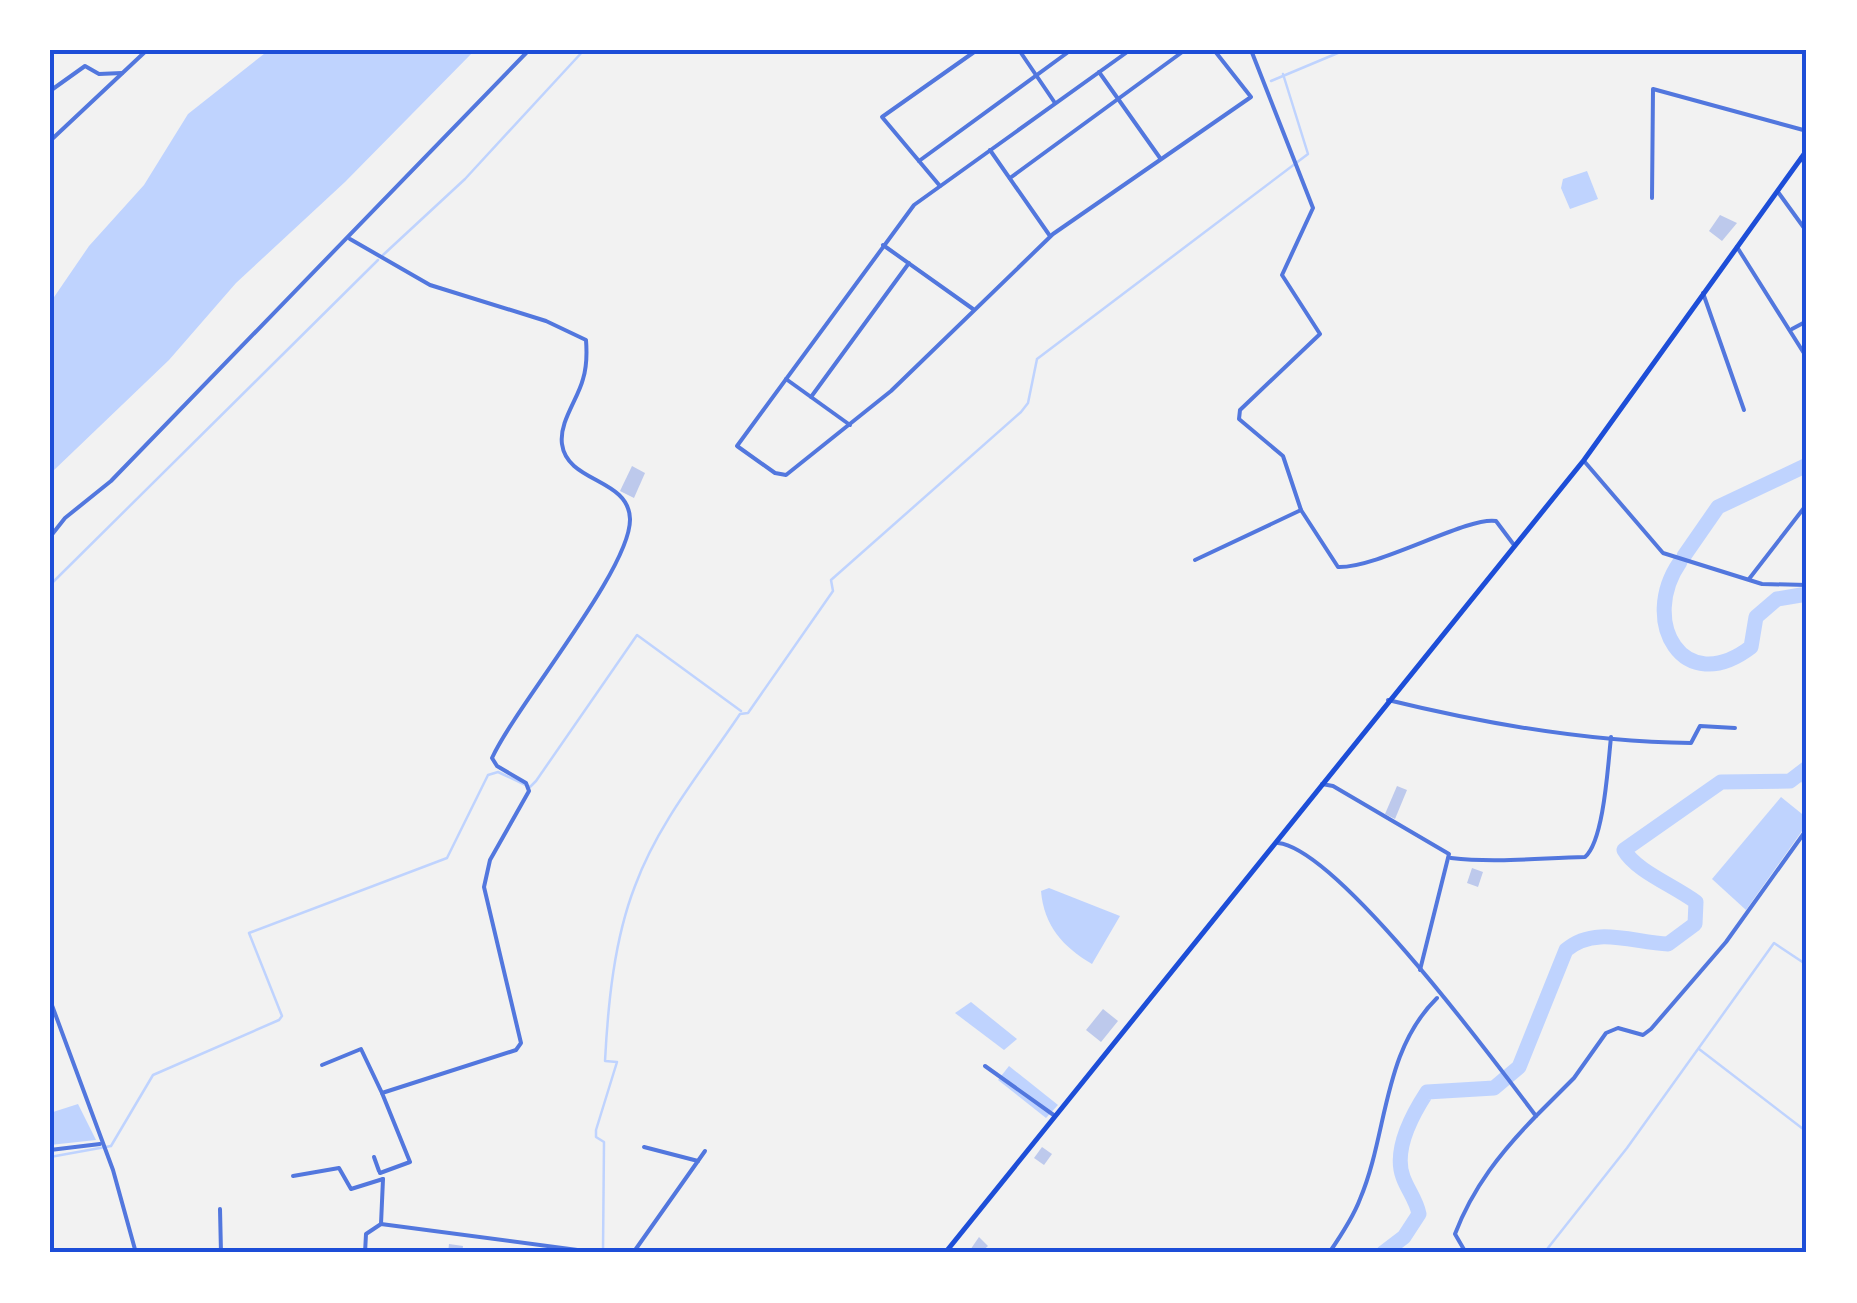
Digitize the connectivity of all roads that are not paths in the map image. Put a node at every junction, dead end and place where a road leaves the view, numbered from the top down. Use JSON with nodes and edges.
{"nodes":[{"id":1,"x":146,"y":50,"type":"edge"},
{"id":2,"x":529,"y":50,"type":"edge"},
{"id":3,"x":977,"y":50,"type":"edge"},
{"id":4,"x":1020,"y":50,"type":"edge"},
{"id":5,"x":1071,"y":50,"type":"edge"},
{"id":6,"x":1130,"y":50,"type":"edge"},
{"id":7,"x":1185,"y":50,"type":"edge"},
{"id":8,"x":1214,"y":50,"type":"edge"},
{"id":9,"x":1251,"y":50,"type":"edge"},
{"id":10,"x":1098,"y":72,"type":"junction"},
{"id":11,"x":122,"y":74,"type":"junction"},
{"id":12,"x":1036,"y":75,"type":"junction"},
{"id":13,"x":50,"y":91,"type":"edge"},
{"id":14,"x":1118,"y":99,"type":"junction"},
{"id":15,"x":1055,"y":103,"type":"junction"},
{"id":16,"x":1807,"y":130,"type":"edge"},
{"id":17,"x":50,"y":141,"type":"edge"},
{"id":18,"x":990,"y":150,"type":"junction"},
{"id":19,"x":1807,"y":150,"type":"edge"},
{"id":20,"x":1802,"y":158,"type":"junction"},
{"id":21,"x":1162,"y":159,"type":"junction"},
{"id":22,"x":919,"y":161,"type":"junction"},
{"id":23,"x":1807,"y":167,"type":"edge"},
{"id":24,"x":1010,"y":178,"type":"junction"},
{"id":25,"x":940,"y":186,"type":"junction"},
{"id":26,"x":1777,"y":191,"type":"junction"},
{"id":27,"x":1652,"y":198,"type":"dead end"},
{"id":28,"x":1807,"y":232,"type":"edge"},
{"id":29,"x":1050,"y":237,"type":"junction"},
{"id":30,"x":350,"y":239,"type":"junction"},
{"id":31,"x":883,"y":245,"type":"junction"},
{"id":32,"x":1737,"y":246,"type":"junction"},
{"id":33,"x":909,"y":263,"type":"junction"},
{"id":34,"x":1703,"y":293,"type":"junction"},
{"id":35,"x":974,"y":310,"type":"junction"},
{"id":36,"x":1807,"y":320,"type":"edge"},
{"id":37,"x":1792,"y":329,"type":"junction"},
{"id":38,"x":1807,"y":358,"type":"edge"},
{"id":39,"x":786,"y":378,"type":"junction"},
{"id":40,"x":811,"y":397,"type":"junction"},
{"id":41,"x":1744,"y":410,"type":"dead end"},
{"id":42,"x":850,"y":425,"type":"junction"},
{"id":43,"x":1584,"y":460,"type":"junction"},
{"id":44,"x":1807,"y":504,"type":"edge"},
{"id":45,"x":1301,"y":510,"type":"junction"},
{"id":46,"x":50,"y":537,"type":"edge"},
{"id":47,"x":1514,"y":546,"type":"junction"},
{"id":48,"x":1196,"y":560,"type":"dead end"},
{"id":49,"x":1749,"y":580,"type":"junction"},
{"id":50,"x":1807,"y":585,"type":"edge"},
{"id":51,"x":1388,"y":700,"type":"junction"},
{"id":52,"x":1735,"y":728,"type":"dead end"},
{"id":53,"x":1610,"y":738,"type":"junction"},
{"id":54,"x":1321,"y":784,"type":"junction"},
{"id":55,"x":1807,"y":828,"type":"edge"},
{"id":56,"x":1274,"y":844,"type":"junction"},
{"id":57,"x":1449,"y":858,"type":"junction"},
{"id":58,"x":1420,"y":970,"type":"junction"},
{"id":59,"x":1439,"y":997,"type":"junction"},
{"id":60,"x":50,"y":1000,"type":"edge"},
{"id":61,"x":322,"y":1065,"type":"dead end"},
{"id":62,"x":986,"y":1066,"type":"dead end"},
{"id":63,"x":382,"y":1093,"type":"junction"},
{"id":64,"x":1534,"y":1114,"type":"junction"},
{"id":65,"x":1055,"y":1116,"type":"junction"},
{"id":66,"x":103,"y":1145,"type":"junction"},
{"id":67,"x":644,"y":1147,"type":"dead end"},
{"id":68,"x":50,"y":1150,"type":"edge"},
{"id":69,"x":705,"y":1150,"type":"dead end"},
{"id":70,"x":374,"y":1158,"type":"dead end"},
{"id":71,"x":698,"y":1160,"type":"junction"},
{"id":72,"x":380,"y":1173,"type":"junction"},
{"id":73,"x":293,"y":1176,"type":"dead end"},
{"id":74,"x":383,"y":1180,"type":"junction"},
{"id":75,"x":220,"y":1209,"type":"dead end"},
{"id":76,"x":380,"y":1224,"type":"junction"},
{"id":77,"x":136,"y":1253,"type":"edge"},
{"id":78,"x":220,"y":1253,"type":"edge"},
{"id":79,"x":364,"y":1253,"type":"edge"},
{"id":80,"x":600,"y":1253,"type":"edge"},
{"id":81,"x":633,"y":1253,"type":"edge"},
{"id":82,"x":945,"y":1253,"type":"edge"},
{"id":83,"x":1329,"y":1253,"type":"edge"},
{"id":84,"x":1466,"y":1253,"type":"edge"}],
"edges":[{"from":1,"to":11,"type":"street"},
{"from":2,"to":30,"type":"street"},
{"from":3,"to":22,"type":"street"},
{"from":4,"to":12,"type":"street"},
{"from":5,"to":12,"type":"street"},
{"from":6,"to":10,"type":"street"},
{"from":7,"to":14,"type":"street"},
{"from":8,"to":21,"type":"street"},
{"from":9,"to":45,"type":"street"},
{"from":10,"to":14,"type":"street"},
{"from":10,"to":15,"type":"street"},
{"from":11,"to":13,"type":"street"},
{"from":11,"to":17,"type":"street"},
{"from":12,"to":15,"type":"street"},
{"from":12,"to":22,"type":"street"},
{"from":14,"to":21,"type":"street"},
{"from":14,"to":24,"type":"street"},
{"from":15,"to":18,"type":"street"},
{"from":16,"to":27,"type":"street"},
{"from":18,"to":24,"type":"street"},
{"from":18,"to":25,"type":"street"},
{"from":19,"to":20,"type":"main road"},
{"from":20,"to":23,"type":"street"},
{"from":20,"to":26,"type":"main road"},
{"from":21,"to":29,"type":"street"},
{"from":22,"to":25,"type":"street"},
{"from":24,"to":29,"type":"street"},
{"from":25,"to":31,"type":"street"},
{"from":26,"to":28,"type":"street"},
{"from":26,"to":32,"type":"main road"},
{"from":29,"to":35,"type":"street"},
{"from":30,"to":46,"type":"street"},
{"from":30,"to":63,"type":"street"},
{"from":31,"to":33,"type":"street"},
{"from":31,"to":39,"type":"street"},
{"from":32,"to":34,"type":"main road"},
{"from":32,"to":37,"type":"street"},
{"from":33,"to":35,"type":"street"},
{"from":33,"to":40,"type":"street"},
{"from":34,"to":41,"type":"street"},
{"from":34,"to":43,"type":"main road"},
{"from":35,"to":42,"type":"street"},
{"from":36,"to":37,"type":"street"},
{"from":37,"to":38,"type":"street"},
{"from":39,"to":40,"type":"street"},
{"from":39,"to":42,"type":"street"},
{"from":40,"to":42,"type":"street"},
{"from":43,"to":47,"type":"main road"},
{"from":43,"to":49,"type":"street"},
{"from":44,"to":49,"type":"street"},
{"from":45,"to":47,"type":"street"},
{"from":45,"to":48,"type":"street"},
{"from":47,"to":51,"type":"main road"},
{"from":49,"to":50,"type":"street"},
{"from":51,"to":53,"type":"street"},
{"from":51,"to":54,"type":"main road"},
{"from":52,"to":53,"type":"street"},
{"from":53,"to":57,"type":"street"},
{"from":54,"to":56,"type":"main road"},
{"from":54,"to":57,"type":"street"},
{"from":55,"to":64,"type":"street"},
{"from":56,"to":58,"type":"street"},
{"from":56,"to":65,"type":"main road"},
{"from":57,"to":58,"type":"street"},
{"from":58,"to":59,"type":"street"},
{"from":59,"to":64,"type":"street"},
{"from":59,"to":83,"type":"street"},
{"from":60,"to":66,"type":"street"},
{"from":61,"to":63,"type":"street"},
{"from":62,"to":65,"type":"street"},
{"from":63,"to":72,"type":"street"},
{"from":64,"to":84,"type":"street"},
{"from":65,"to":82,"type":"main road"},
{"from":66,"to":68,"type":"street"},
{"from":66,"to":77,"type":"street"},
{"from":67,"to":71,"type":"street"},
{"from":69,"to":71,"type":"street"},
{"from":70,"to":72,"type":"street"},
{"from":71,"to":81,"type":"street"},
{"from":72,"to":74,"type":"street"},
{"from":73,"to":74,"type":"street"},
{"from":74,"to":76,"type":"street"},
{"from":75,"to":78,"type":"street"},
{"from":76,"to":79,"type":"street"},
{"from":76,"to":80,"type":"street"}]}
